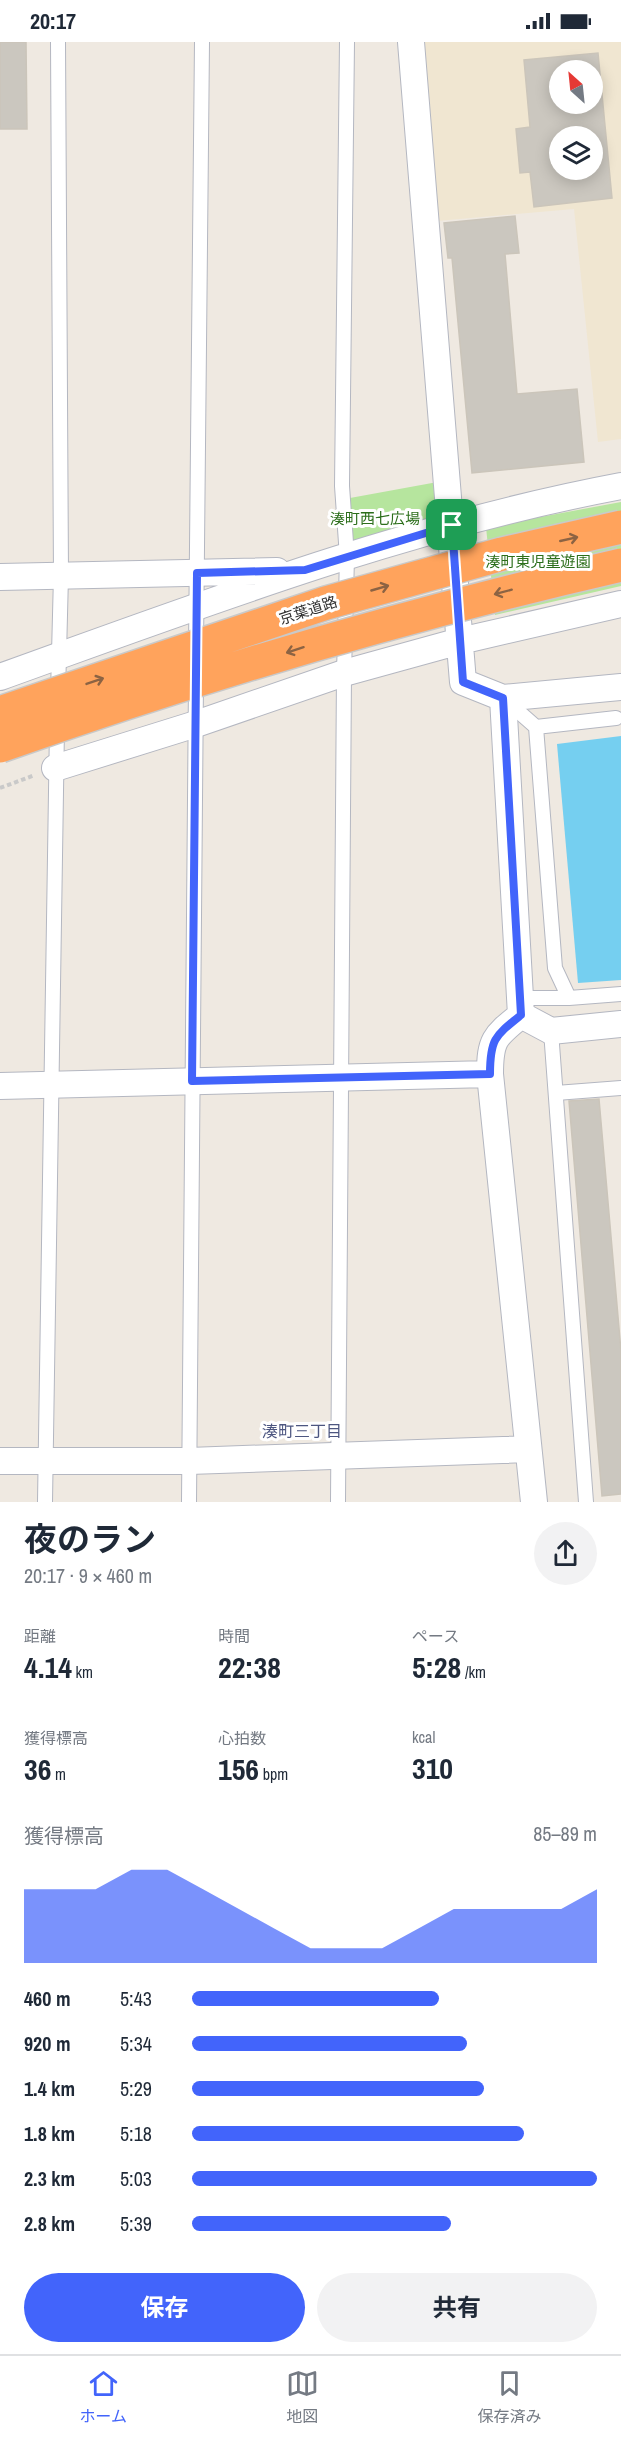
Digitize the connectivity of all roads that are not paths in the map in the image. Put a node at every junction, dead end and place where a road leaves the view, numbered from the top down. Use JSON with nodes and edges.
{"nodes":[{"id":1,"x":58,"y":42,"type":"edge"},
{"id":2,"x":202,"y":42,"type":"edge"},
{"id":3,"x":347,"y":42,"type":"edge"},
{"id":4,"x":411,"y":42,"type":"edge"},
{"id":5,"x":621,"y":486,"type":"edge"},
{"id":6,"x":452,"y":525,"type":"junction"},
{"id":7,"x":621,"y":527,"type":"edge"},
{"id":8,"x":347,"y":557,"type":"junction"},
{"id":9,"x":621,"y":565,"type":"edge"},
{"id":10,"x":305,"y":570,"type":"junction"},
{"id":11,"x":197,"y":573,"type":"junction"},
{"id":12,"x":61,"y":576,"type":"junction"},
{"id":13,"x":0,"y":577,"type":"edge"},
{"id":14,"x":621,"y":604,"type":"edge"},
{"id":15,"x":197,"y":606,"type":"junction"},
{"id":16,"x":460,"y":641,"type":"junction"},
{"id":17,"x":60,"y":656,"type":"junction"},
{"id":18,"x":344,"y":673,"type":"junction"},
{"id":19,"x":0,"y":677,"type":"edge"},
{"id":20,"x":621,"y":687,"type":"edge"},
{"id":21,"x":503,"y":698,"type":"junction"},
{"id":22,"x":0,"y":713,"type":"edge"},
{"id":23,"x":616,"y":718,"type":"dead end"},
{"id":24,"x":195,"y":724,"type":"junction"},
{"id":25,"x":537,"y":727,"type":"junction"},
{"id":26,"x":0,"y":746,"type":"edge"},
{"id":27,"x":55,"y":768,"type":"junction"},
{"id":28,"x":621,"y":993,"type":"edge"},
{"id":29,"x":569,"y":998,"type":"junction"},
{"id":30,"x":521,"y":1006,"type":"junction"},
{"id":31,"x":621,"y":1024,"type":"edge"},
{"id":32,"x":551,"y":1030,"type":"junction"},
{"id":33,"x":490,"y":1074,"type":"junction"},
{"id":34,"x":341,"y":1077,"type":"junction"},
{"id":35,"x":192,"y":1081,"type":"junction"},
{"id":36,"x":52,"y":1084,"type":"junction"},
{"id":37,"x":0,"y":1086,"type":"edge"},
{"id":38,"x":621,"y":1088,"type":"edge"},
{"id":39,"x":556,"y":1093,"type":"junction"},
{"id":40,"x":528,"y":1449,"type":"junction"},
{"id":41,"x":339,"y":1455,"type":"junction"},
{"id":42,"x":0,"y":1461,"type":"edge"},
{"id":43,"x":45,"y":1461,"type":"junction"},
{"id":44,"x":189,"y":1461,"type":"junction"},
{"id":45,"x":45,"y":1502,"type":"edge"},
{"id":46,"x":189,"y":1502,"type":"edge"},
{"id":47,"x":338,"y":1502,"type":"edge"},
{"id":48,"x":534,"y":1502,"type":"edge"},
{"id":49,"x":586,"y":1502,"type":"edge"}],
"edges":[{"from":1,"to":12,"type":"lane"},
{"from":2,"to":11,"type":"lane"},
{"from":3,"to":8,"type":"lane"},
{"from":4,"to":6,"type":"street"},
{"from":5,"to":6,"type":"street"},
{"from":6,"to":8,"type":"street"},
{"from":6,"to":16,"type":"street"},
{"from":22,"to":7,"type":"highway","name":"京葉道路","one_way":true,"bridge":true},
{"from":8,"to":10,"type":"street"},
{"from":8,"to":18,"type":"lane"},
{"from":9,"to":26,"type":"highway","one_way":true,"bridge":true},
{"from":10,"to":11,"type":"street"},
{"from":10,"to":15,"type":"street"},
{"from":11,"to":12,"type":"street"},
{"from":11,"to":15,"type":"lane"},
{"from":12,"to":13,"type":"street"},
{"from":12,"to":17,"type":"lane"},
{"from":14,"to":16,"type":"street"},
{"from":15,"to":17,"type":"street"},
{"from":15,"to":24,"type":"lane"},
{"from":16,"to":18,"type":"street"},
{"from":16,"to":21,"type":"street"},
{"from":17,"to":19,"type":"street"},
{"from":17,"to":27,"type":"lane"},
{"from":18,"to":24,"type":"street"},
{"from":18,"to":34,"type":"lane"},
{"from":20,"to":21,"type":"street"},
{"from":21,"to":25,"type":"lane"},
{"from":21,"to":30,"type":"street"},
{"from":23,"to":25,"type":"lane"},
{"from":24,"to":27,"type":"street"},
{"from":24,"to":35,"type":"lane"},
{"from":25,"to":29,"type":"lane"},
{"from":27,"to":36,"type":"lane"},
{"from":28,"to":29,"type":"lane"},
{"from":29,"to":30,"type":"lane"},
{"from":30,"to":32,"type":"street"},
{"from":30,"to":33,"type":"street"},
{"from":31,"to":32,"type":"street"},
{"from":32,"to":39,"type":"lane"},
{"from":33,"to":34,"type":"street"},
{"from":33,"to":40,"type":"street"},
{"from":34,"to":35,"type":"street"},
{"from":34,"to":41,"type":"lane"},
{"from":35,"to":36,"type":"street"},
{"from":35,"to":44,"type":"lane"},
{"from":36,"to":37,"type":"street"},
{"from":36,"to":43,"type":"lane"},
{"from":38,"to":39,"type":"lane"},
{"from":39,"to":49,"type":"lane"},
{"from":40,"to":41,"type":"street"},
{"from":40,"to":48,"type":"street"},
{"from":41,"to":44,"type":"street"},
{"from":41,"to":47,"type":"lane"},
{"from":42,"to":43,"type":"street"},
{"from":43,"to":44,"type":"street"},
{"from":43,"to":45,"type":"lane"},
{"from":44,"to":46,"type":"lane"}]}
